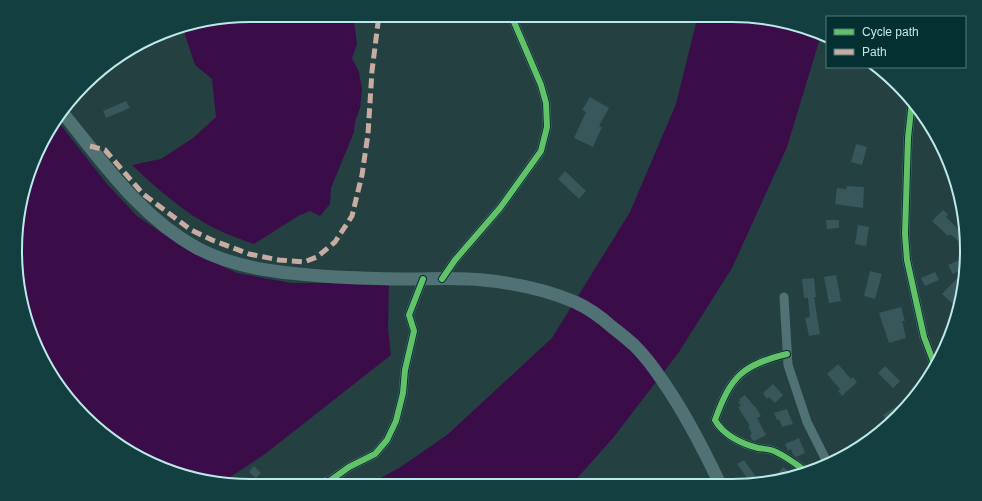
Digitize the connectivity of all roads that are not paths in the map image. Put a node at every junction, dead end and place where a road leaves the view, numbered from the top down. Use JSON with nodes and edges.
{"nodes":[{"id":1,"x":514,"y":22,"type":"edge"},
{"id":2,"x":911,"y":109,"type":"edge"},
{"id":3,"x":66,"y":117,"type":"edge"},
{"id":4,"x":423,"y":279,"type":"junction"},
{"id":5,"x":442,"y":279,"type":"junction"},
{"id":6,"x":784,"y":297,"type":"dead end"},
{"id":7,"x":787,"y":354,"type":"junction"},
{"id":8,"x":932,"y":359,"type":"edge"},
{"id":9,"x":825,"y":459,"type":"edge"},
{"id":10,"x":802,"y":468,"type":"edge"},
{"id":11,"x":332,"y":479,"type":"edge"},
{"id":12,"x":717,"y":479,"type":"edge"}],
"edges":[{"from":1,"to":5,"type":"street"},
{"from":2,"to":8,"type":"street"},
{"from":3,"to":4,"type":"main road"},
{"from":4,"to":5,"type":"main road"},
{"from":4,"to":11,"type":"street"},
{"from":5,"to":12,"type":"main road"},
{"from":6,"to":7,"type":"street"},
{"from":7,"to":9,"type":"street"},
{"from":7,"to":10,"type":"street"}]}
